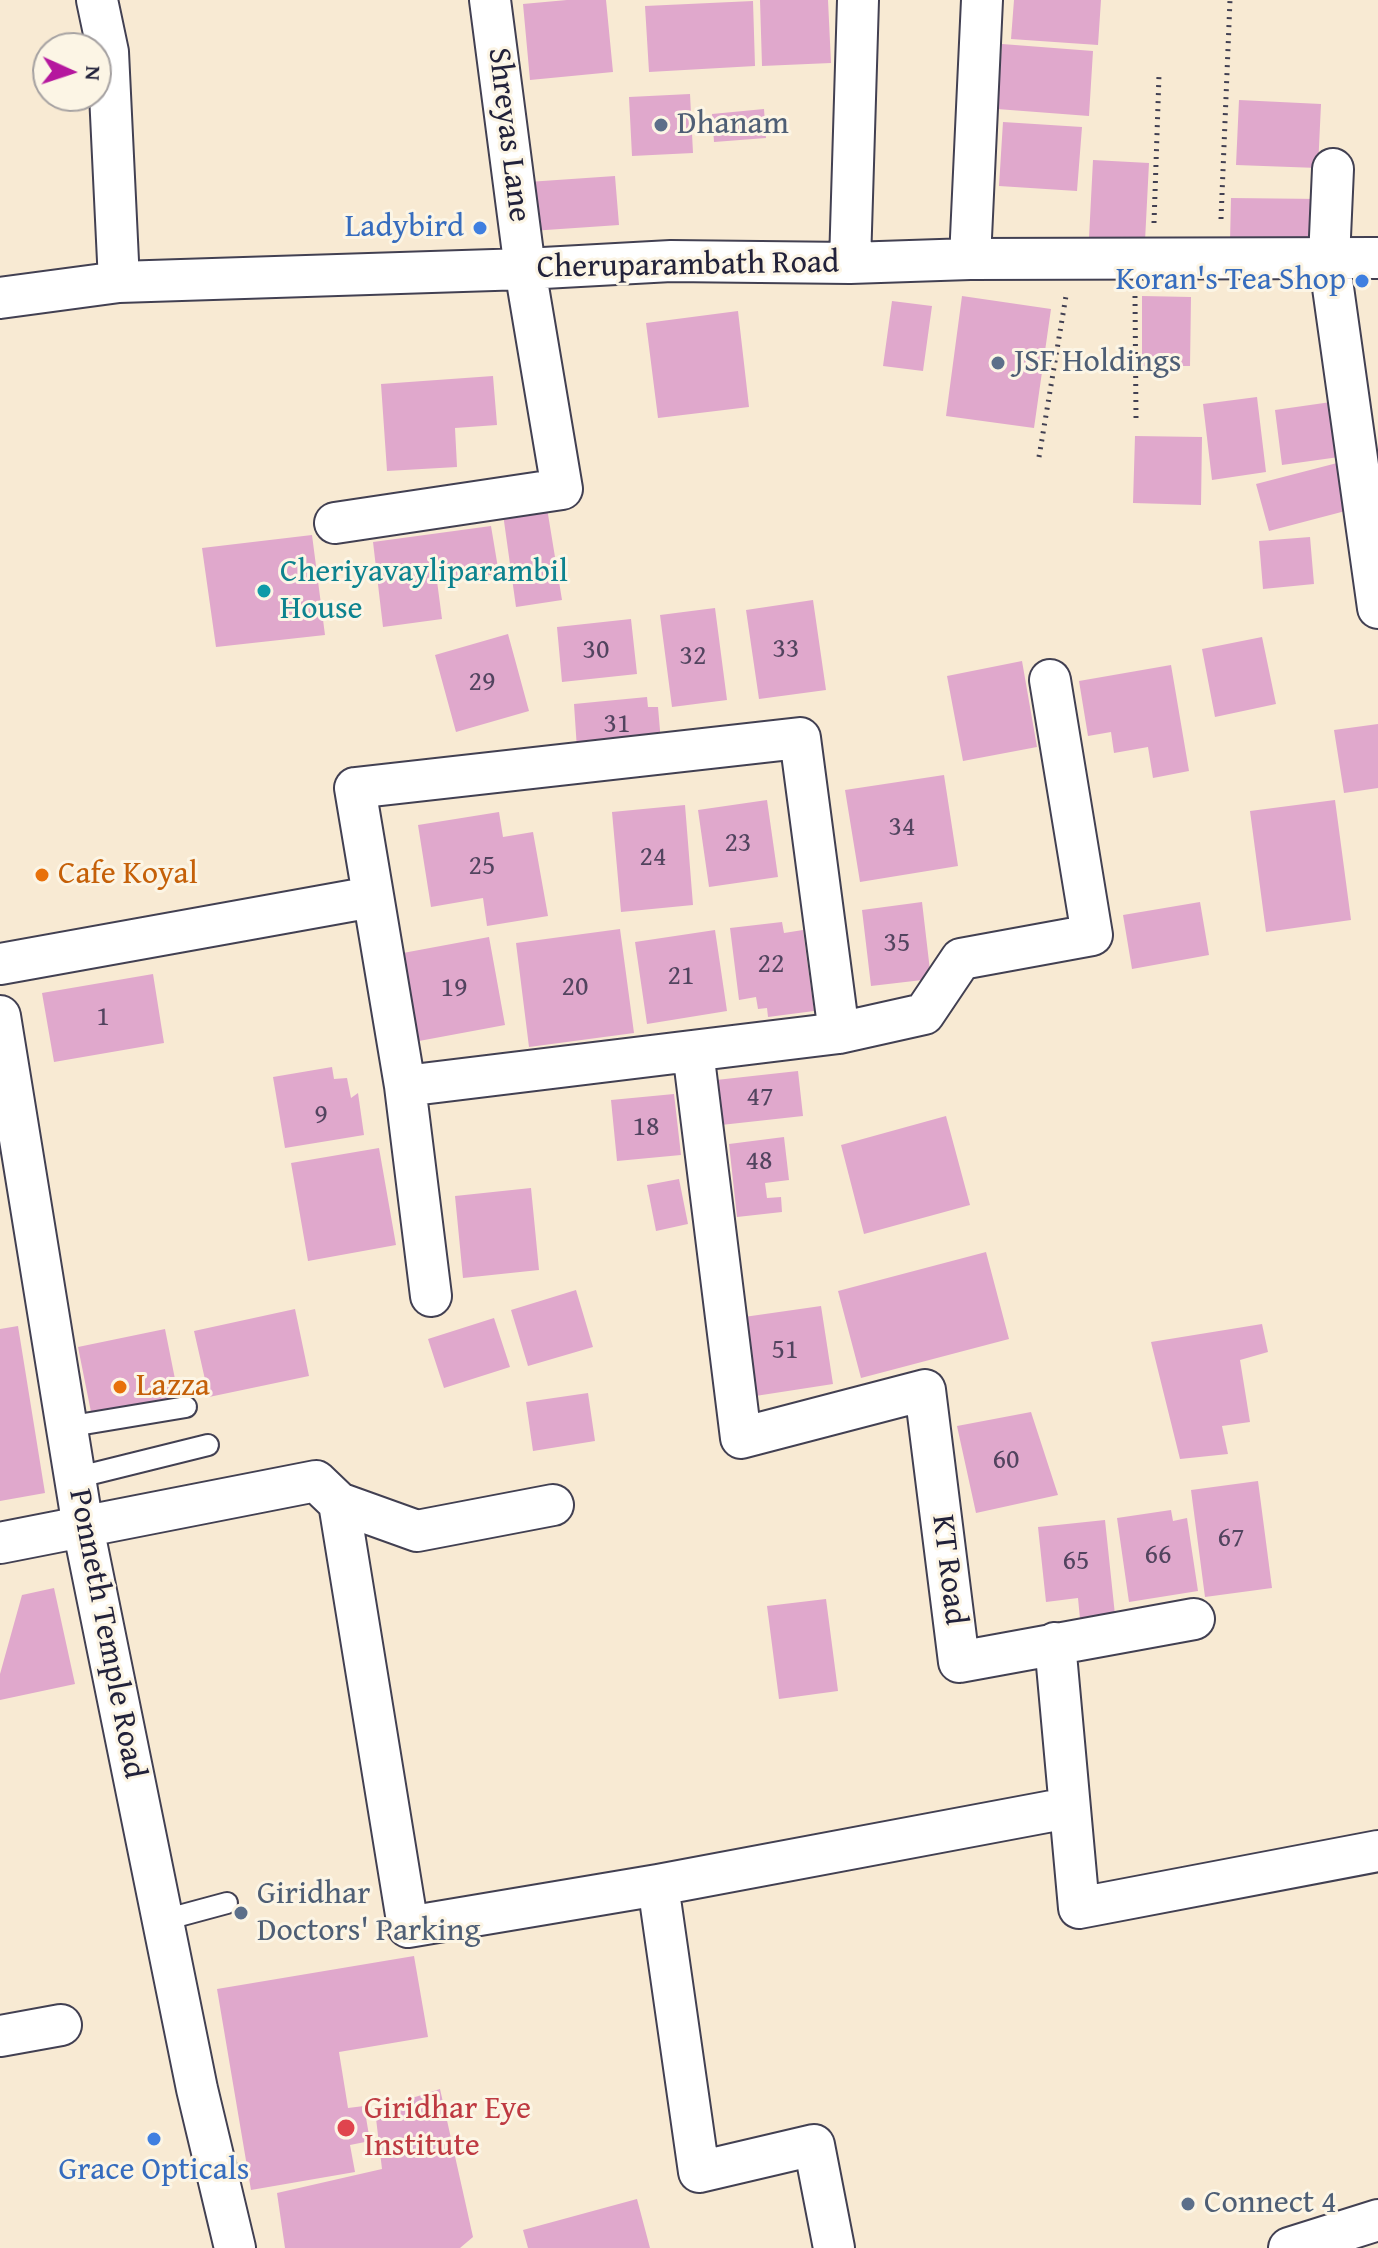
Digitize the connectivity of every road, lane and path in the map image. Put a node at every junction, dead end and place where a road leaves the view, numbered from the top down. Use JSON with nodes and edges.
{"nodes":[{"id":1,"x":97,"y":0,"type":"edge"},
{"id":2,"x":490,"y":0,"type":"edge"},
{"id":3,"x":858,"y":0,"type":"edge"},
{"id":4,"x":982,"y":0,"type":"edge"},
{"id":5,"x":1230,"y":0,"type":"edge"},
{"id":6,"x":1159,"y":75,"type":"dead end"},
{"id":7,"x":1333,"y":169,"type":"dead end"},
{"id":8,"x":1378,"y":258,"type":"edge"},
{"id":9,"x":970,"y":259,"type":"junction"},
{"id":10,"x":1072,"y":259,"type":"junction"},
{"id":11,"x":1329,"y":259,"type":"junction"},
{"id":12,"x":1144,"y":260,"type":"junction"},
{"id":13,"x":1220,"y":260,"type":"junction"},
{"id":14,"x":850,"y":263,"type":"junction"},
{"id":15,"x":525,"y":269,"type":"junction"},
{"id":16,"x":119,"y":282,"type":"junction"},
{"id":17,"x":0,"y":298,"type":"edge"},
{"id":18,"x":1136,"y":418,"type":"dead end"},
{"id":19,"x":1039,"y":457,"type":"dead end"},
{"id":20,"x":335,"y":523,"type":"dead end"},
{"id":21,"x":1378,"y":608,"type":"edge"},
{"id":22,"x":1050,"y":680,"type":"dead end"},
{"id":23,"x":372,"y":897,"type":"junction"},
{"id":24,"x":0,"y":964,"type":"edge"},
{"id":25,"x":0,"y":1016,"type":"edge"},
{"id":26,"x":839,"y":1033,"type":"junction"},
{"id":27,"x":693,"y":1051,"type":"junction"},
{"id":28,"x":405,"y":1086,"type":"junction"},
{"id":29,"x":10,"y":1140,"type":"edge"},
{"id":30,"x":431,"y":1296,"type":"dead end"},
{"id":31,"x":186,"y":1407,"type":"dead end"},
{"id":32,"x":66,"y":1427,"type":"junction"},
{"id":33,"x":208,"y":1445,"type":"dead end"},
{"id":34,"x":75,"y":1478,"type":"junction"},
{"id":35,"x":339,"y":1503,"type":"junction"},
{"id":36,"x":553,"y":1505,"type":"dead end"},
{"id":37,"x":83,"y":1527,"type":"junction"},
{"id":38,"x":0,"y":1543,"type":"edge"},
{"id":39,"x":1194,"y":1619,"type":"dead end"},
{"id":40,"x":1055,"y":1643,"type":"junction"},
{"id":41,"x":1068,"y":1808,"type":"junction"},
{"id":42,"x":1378,"y":1851,"type":"edge"},
{"id":43,"x":658,"y":1885,"type":"junction"},
{"id":44,"x":227,"y":1903,"type":"dead end"},
{"id":45,"x":164,"y":1920,"type":"junction"},
{"id":46,"x":61,"y":2025,"type":"dead end"},
{"id":47,"x":0,"y":2036,"type":"edge"},
{"id":48,"x":1378,"y":2220,"type":"edge"},
{"id":49,"x":235,"y":2248,"type":"edge"},
{"id":50,"x":834,"y":2248,"type":"edge"},
{"id":51,"x":1289,"y":2248,"type":"edge"}],
"edges":[{"from":1,"to":16,"type":"street"},
{"from":2,"to":15,"type":"street","name":"Shreyas Lane"},
{"from":3,"to":14,"type":"street"},
{"from":4,"to":9,"type":"street"},
{"from":5,"to":13,"type":"path"},
{"from":6,"to":12,"type":"path"},
{"from":7,"to":11,"type":"street"},
{"from":8,"to":11,"type":"street","name":"Cheruparambath Road"},
{"from":9,"to":10,"type":"street","name":"Cheruparambath Road"},
{"from":9,"to":14,"type":"street","name":"Cheruparambath Road"},
{"from":10,"to":12,"type":"street","name":"Cheruparambath Road"},
{"from":10,"to":19,"type":"path"},
{"from":11,"to":13,"type":"street","name":"Cheruparambath Road"},
{"from":11,"to":21,"type":"street"},
{"from":12,"to":13,"type":"street","name":"Cheruparambath Road"},
{"from":12,"to":18,"type":"path"},
{"from":14,"to":15,"type":"street","name":"Cheruparambath Road"},
{"from":15,"to":16,"type":"street","name":"Cheruparambath Road"},
{"from":15,"to":20,"type":"street","name":"Shreyas Lane"},
{"from":16,"to":17,"type":"street","name":"Cheruparambath Road"},
{"from":22,"to":26,"type":"street"},
{"from":23,"to":24,"type":"street"},
{"from":23,"to":26,"type":"street"},
{"from":23,"to":28,"type":"street"},
{"from":25,"to":29,"type":"street","name":"Ponneth Temple Road"},
{"from":26,"to":27,"type":"street"},
{"from":27,"to":28,"type":"street"},
{"from":27,"to":40,"type":"street","name":"KT Road"},
{"from":28,"to":30,"type":"street"},
{"from":29,"to":32,"type":"street","name":"Ponneth Temple Road"},
{"from":31,"to":32,"type":"lane"},
{"from":32,"to":34,"type":"street","name":"Ponneth Temple Road"},
{"from":33,"to":34,"type":"lane"},
{"from":34,"to":37,"type":"street","name":"Ponneth Temple Road"},
{"from":35,"to":36,"type":"street"},
{"from":35,"to":37,"type":"street"},
{"from":35,"to":43,"type":"street"},
{"from":37,"to":38,"type":"street"},
{"from":37,"to":45,"type":"street","name":"Ponneth Temple Road"},
{"from":39,"to":40,"type":"street"},
{"from":40,"to":41,"type":"street"},
{"from":41,"to":42,"type":"street"},
{"from":41,"to":43,"type":"street"},
{"from":43,"to":50,"type":"street"},
{"from":44,"to":45,"type":"lane"},
{"from":45,"to":49,"type":"street","name":"Ponneth Temple Road"},
{"from":46,"to":47,"type":"street"},
{"from":48,"to":51,"type":"street"}]}
